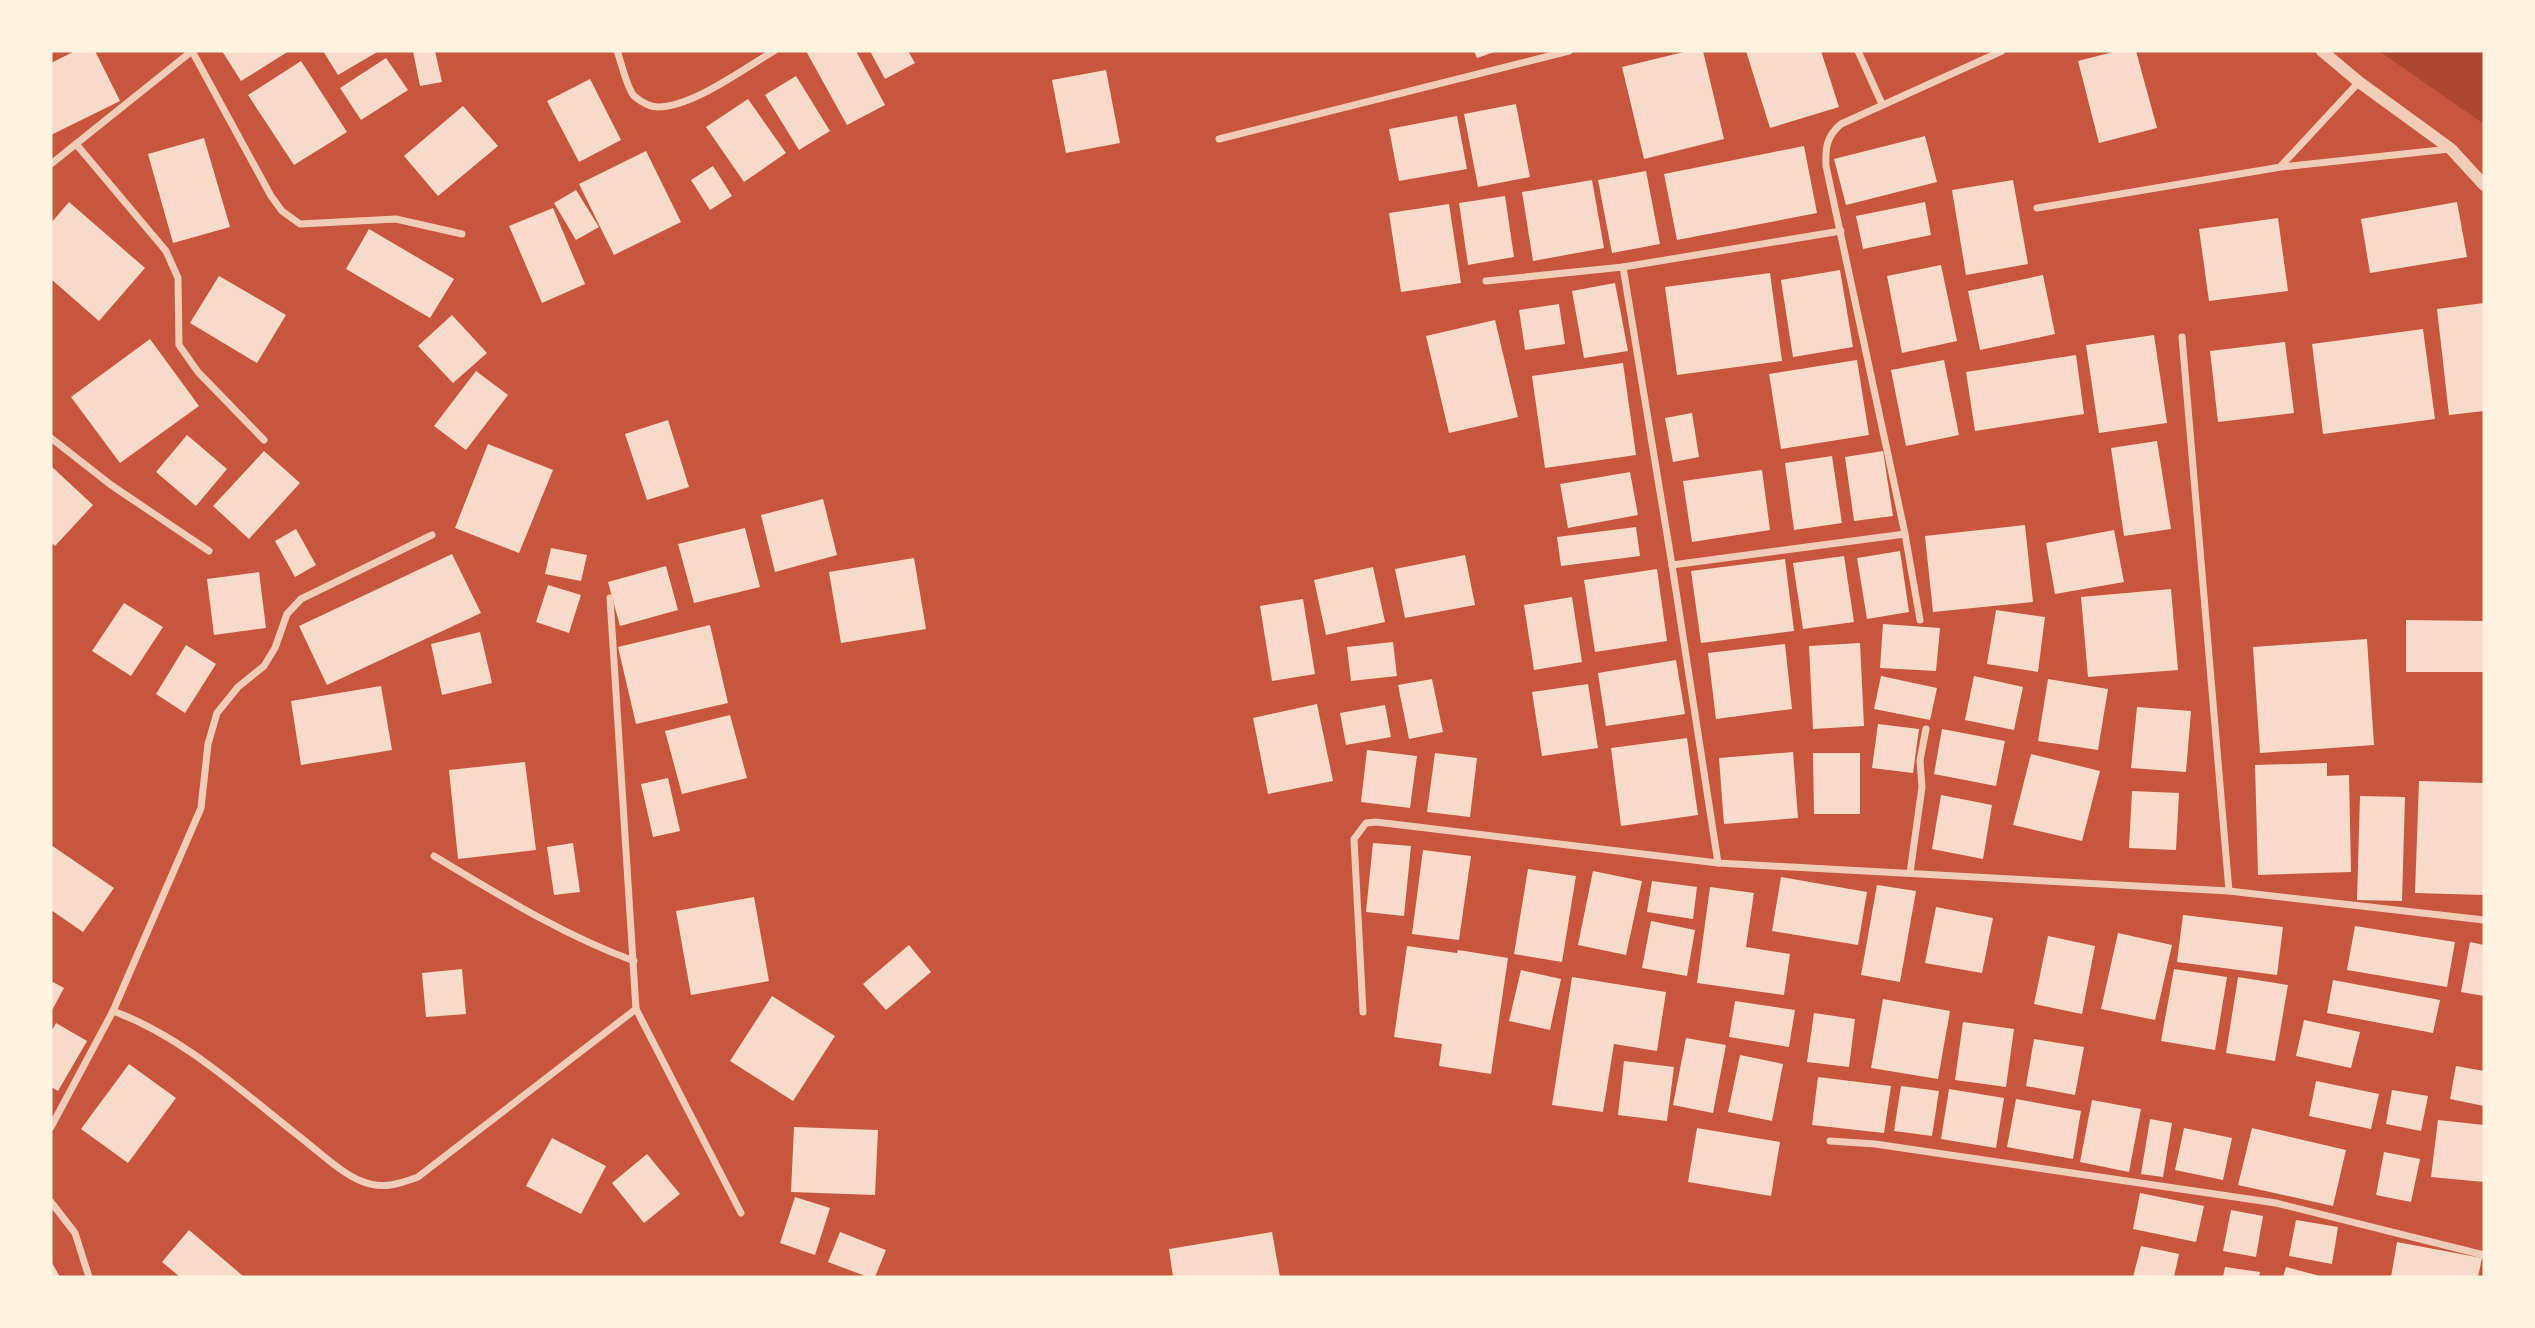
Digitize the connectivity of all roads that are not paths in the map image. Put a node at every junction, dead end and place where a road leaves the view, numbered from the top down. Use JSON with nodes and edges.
{"nodes":[{"id":1,"x":192,"y":51,"type":"edge"},
{"id":2,"x":617,"y":51,"type":"edge"},
{"id":3,"x":774,"y":51,"type":"edge"},
{"id":4,"x":1569,"y":51,"type":"edge"},
{"id":5,"x":1858,"y":51,"type":"edge"},
{"id":6,"x":2002,"y":51,"type":"edge"},
{"id":7,"x":2322,"y":51,"type":"edge"},
{"id":8,"x":2359,"y":82,"type":"junction"},
{"id":9,"x":1882,"y":104,"type":"junction"},
{"id":10,"x":1219,"y":139,"type":"dead end"},
{"id":11,"x":76,"y":144,"type":"junction"},
{"id":12,"x":2451,"y":149,"type":"junction"},
{"id":13,"x":51,"y":164,"type":"edge"},
{"id":14,"x":2281,"y":167,"type":"junction"},
{"id":15,"x":2484,"y":185,"type":"edge"},
{"id":16,"x":2037,"y":208,"type":"dead end"},
{"id":17,"x":1841,"y":232,"type":"junction"},
{"id":18,"x":462,"y":234,"type":"dead end"},
{"id":19,"x":1623,"y":267,"type":"junction"},
{"id":20,"x":1486,"y":281,"type":"dead end"},
{"id":21,"x":2182,"y":337,"type":"dead end"},
{"id":22,"x":51,"y":438,"type":"edge"},
{"id":23,"x":264,"y":440,"type":"dead end"},
{"id":24,"x":1905,"y":534,"type":"junction"},
{"id":25,"x":432,"y":535,"type":"dead end"},
{"id":26,"x":209,"y":551,"type":"dead end"},
{"id":27,"x":1672,"y":565,"type":"junction"},
{"id":28,"x":610,"y":598,"type":"dead end"},
{"id":29,"x":1920,"y":620,"type":"dead end"},
{"id":30,"x":1926,"y":729,"type":"dead end"},
{"id":31,"x":434,"y":856,"type":"dead end"},
{"id":32,"x":1718,"y":863,"type":"junction"},
{"id":33,"x":1910,"y":873,"type":"junction"},
{"id":34,"x":2229,"y":891,"type":"junction"},
{"id":35,"x":2484,"y":920,"type":"edge"},
{"id":36,"x":634,"y":961,"type":"junction"},
{"id":37,"x":636,"y":1009,"type":"junction"},
{"id":38,"x":113,"y":1011,"type":"junction"},
{"id":39,"x":1363,"y":1013,"type":"dead end"},
{"id":40,"x":51,"y":1127,"type":"edge"},
{"id":41,"x":1830,"y":1141,"type":"dead end"},
{"id":42,"x":51,"y":1202,"type":"edge"},
{"id":43,"x":741,"y":1213,"type":"dead end"},
{"id":44,"x":2484,"y":1255,"type":"edge"},
{"id":45,"x":89,"y":1277,"type":"edge"}],
"edges":[{"from":1,"to":11,"type":"street"},
{"from":1,"to":18,"type":"street"},
{"from":2,"to":3,"type":"street"},
{"from":4,"to":10,"type":"street"},
{"from":5,"to":9,"type":"street"},
{"from":6,"to":9,"type":"street"},
{"from":7,"to":8,"type":"street"},
{"from":8,"to":12,"type":"street"},
{"from":8,"to":14,"type":"street"},
{"from":9,"to":17,"type":"street"},
{"from":11,"to":13,"type":"street"},
{"from":11,"to":23,"type":"street"},
{"from":12,"to":14,"type":"street"},
{"from":12,"to":15,"type":"street"},
{"from":14,"to":16,"type":"street"},
{"from":17,"to":19,"type":"street"},
{"from":17,"to":24,"type":"street"},
{"from":19,"to":20,"type":"street"},
{"from":19,"to":27,"type":"street"},
{"from":21,"to":34,"type":"street"},
{"from":22,"to":26,"type":"street"},
{"from":24,"to":27,"type":"street"},
{"from":24,"to":29,"type":"street"},
{"from":25,"to":38,"type":"street"},
{"from":27,"to":32,"type":"street"},
{"from":28,"to":36,"type":"street"},
{"from":30,"to":33,"type":"street"},
{"from":31,"to":36,"type":"street"},
{"from":32,"to":33,"type":"street"},
{"from":32,"to":39,"type":"street"},
{"from":33,"to":34,"type":"street"},
{"from":34,"to":35,"type":"street"},
{"from":36,"to":37,"type":"street"},
{"from":37,"to":38,"type":"street"},
{"from":37,"to":43,"type":"street"},
{"from":38,"to":40,"type":"street"},
{"from":41,"to":44,"type":"street"},
{"from":42,"to":45,"type":"street"}]}
